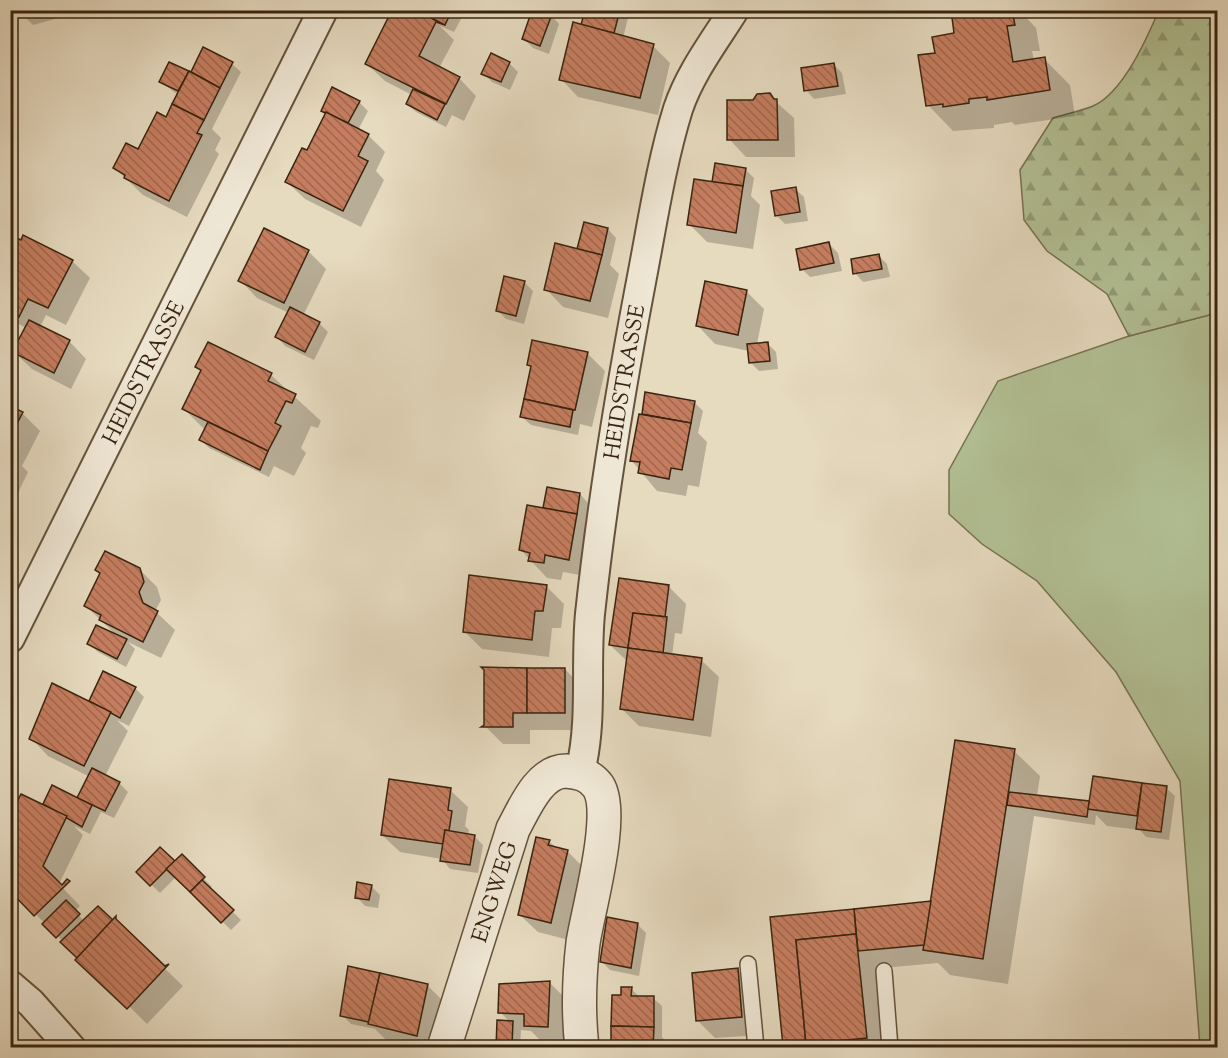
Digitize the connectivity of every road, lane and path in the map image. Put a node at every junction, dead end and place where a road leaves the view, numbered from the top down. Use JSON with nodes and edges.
{"nodes":[{"id":1,"x":323,"y":10,"type":"edge"},
{"id":2,"x":734,"y":10,"type":"edge"},
{"id":3,"x":10,"y":638,"type":"edge"},
{"id":4,"x":580,"y":772,"type":"junction"},
{"id":5,"x":748,"y":964,"type":"dead end"},
{"id":6,"x":884,"y":971,"type":"dead end"},
{"id":7,"x":10,"y":984,"type":"edge"},
{"id":8,"x":71,"y":1047,"type":"edge"},
{"id":9,"x":444,"y":1047,"type":"edge"},
{"id":10,"x":582,"y":1047,"type":"edge"},
{"id":11,"x":756,"y":1047,"type":"edge"},
{"id":12,"x":890,"y":1047,"type":"edge"}],
"edges":[{"from":1,"to":3,"type":"street","name":"HEIDSTRASSE"},
{"from":2,"to":4,"type":"street","name":"HEIDSTRASSE"},
{"from":4,"to":9,"type":"street","name":"ENGWEG"},
{"from":4,"to":10,"type":"street"},
{"from":5,"to":11,"type":"lane"},
{"from":6,"to":12,"type":"lane"},
{"from":7,"to":8,"type":"street"}]}
